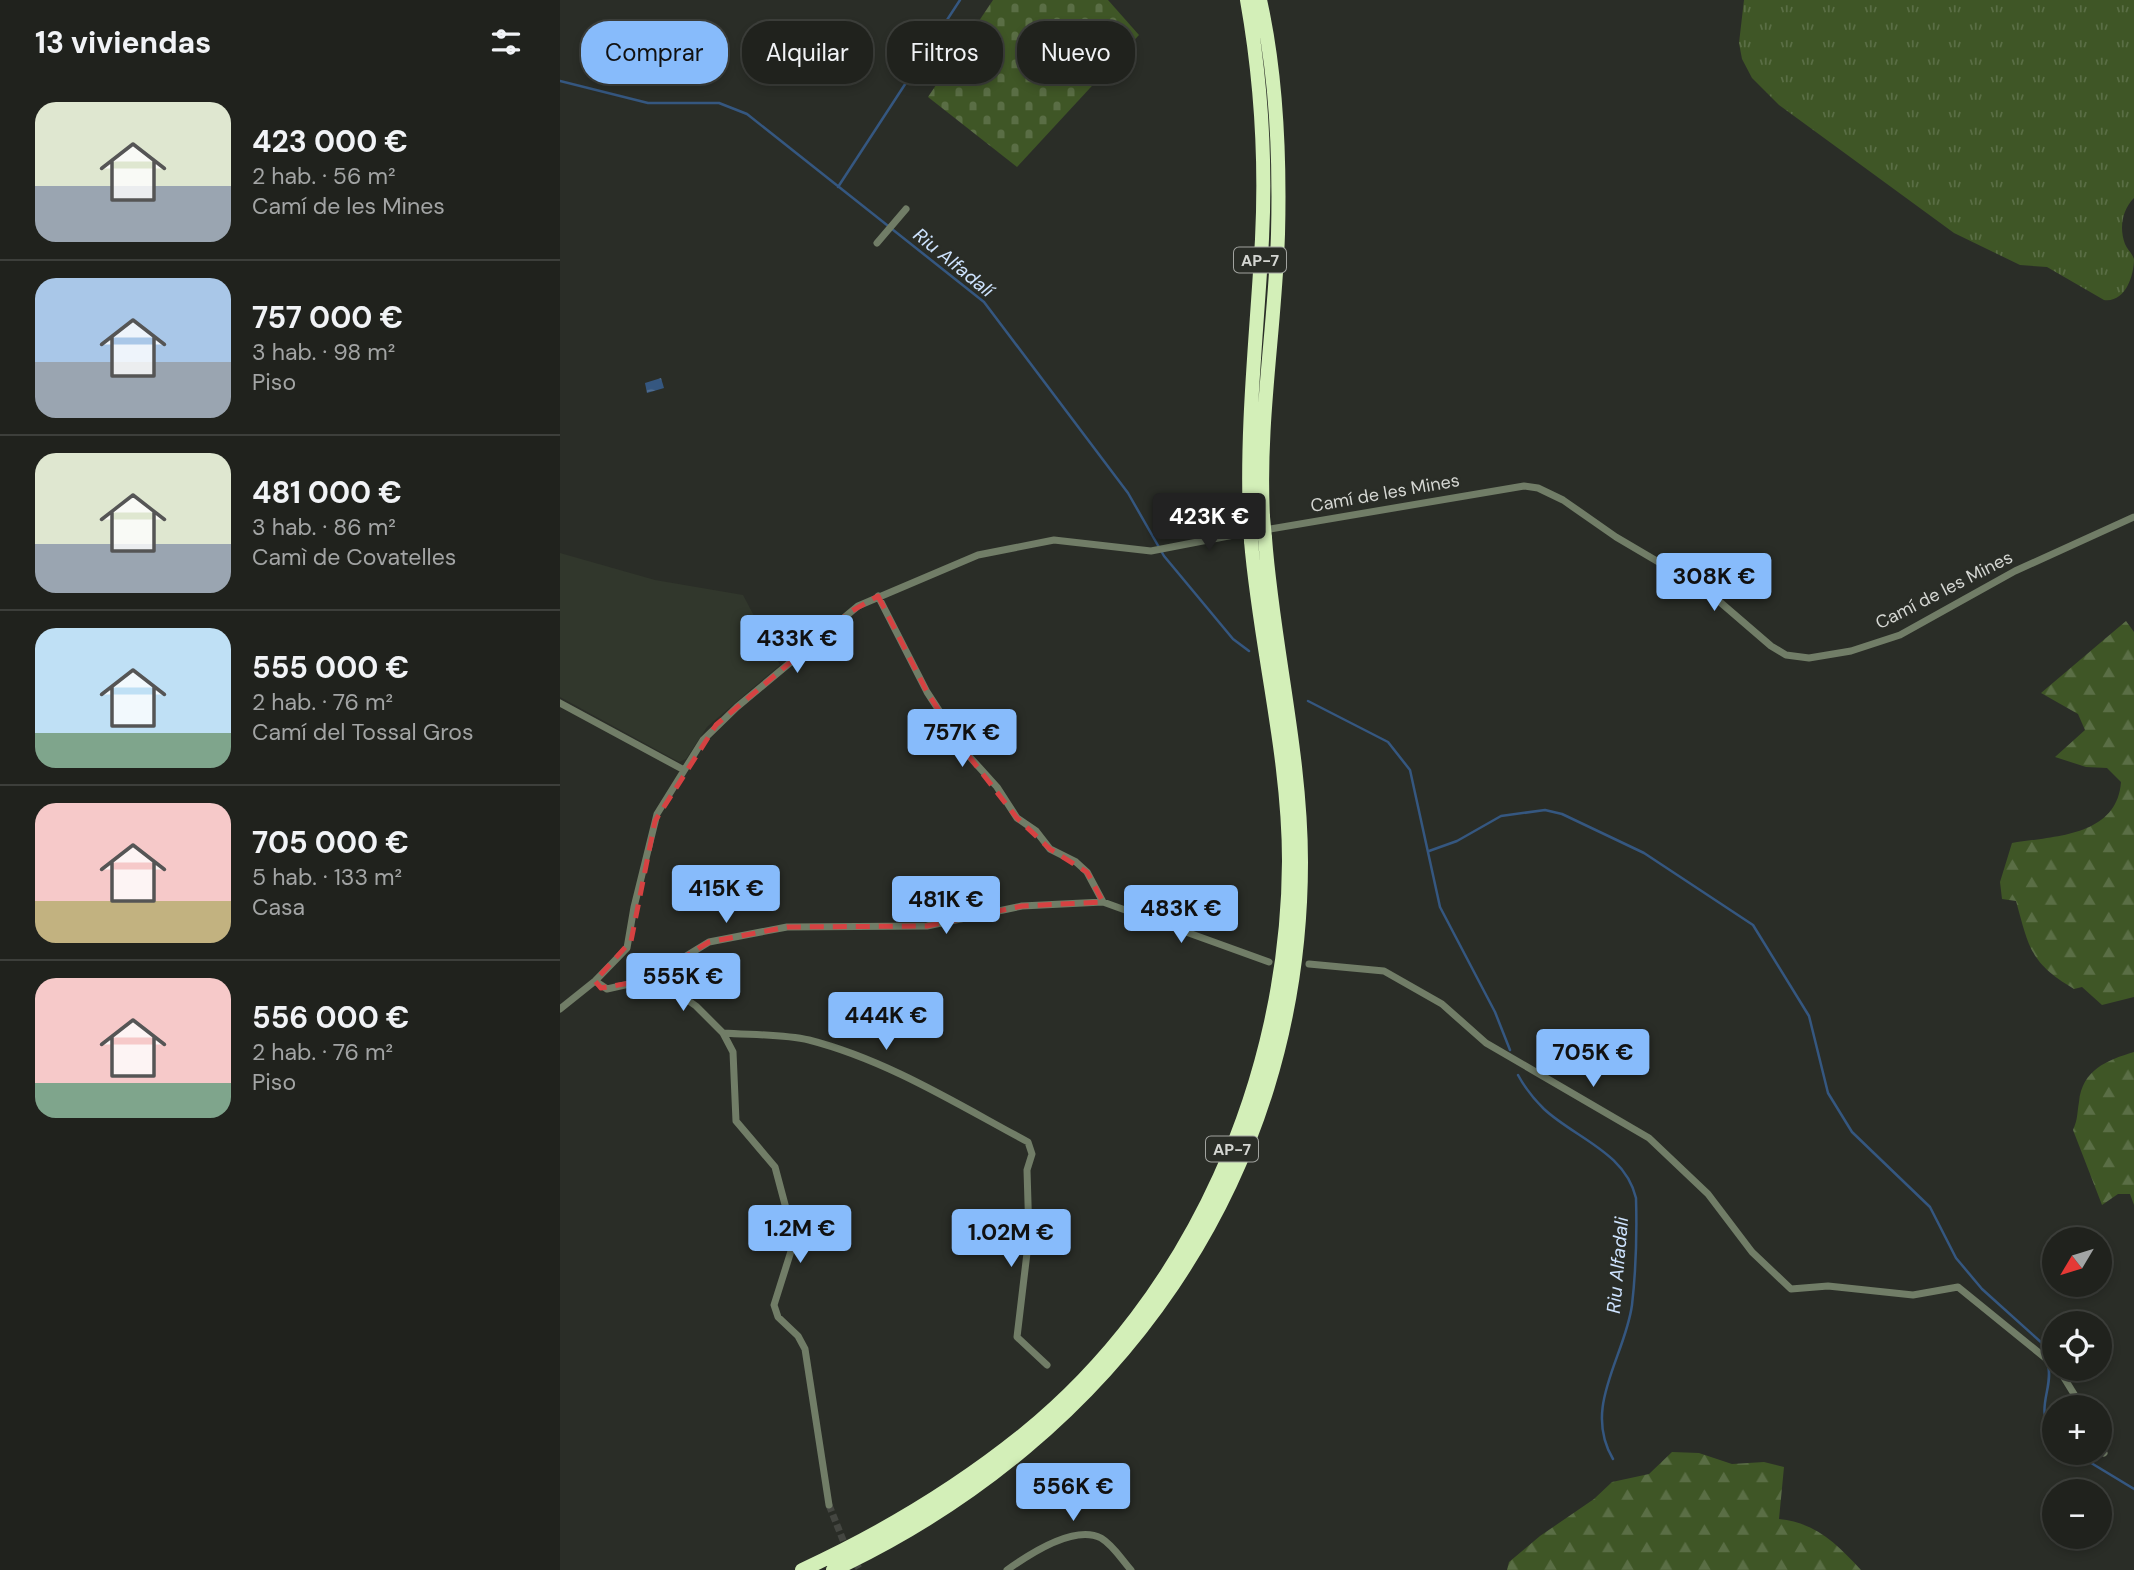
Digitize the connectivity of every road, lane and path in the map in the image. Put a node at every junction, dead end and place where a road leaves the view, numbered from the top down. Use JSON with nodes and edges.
{"nodes":[{"id":1,"x":1247,"y":0,"type":"edge"},
{"id":2,"x":1260,"y":0,"type":"edge"},
{"id":3,"x":906,"y":209,"type":"dead end"},
{"id":4,"x":879,"y":240,"type":"dead end"},
{"id":5,"x":2134,"y":517,"type":"edge"},
{"id":6,"x":1257,"y":530,"type":"junction"},
{"id":7,"x":878,"y":596,"type":"junction"},
{"id":8,"x":560,"y":703,"type":"edge"},
{"id":9,"x":684,"y":770,"type":"junction"},
{"id":10,"x":1103,"y":902,"type":"junction"},
{"id":11,"x":1269,"y":962,"type":"dead end"},
{"id":12,"x":1309,"y":964,"type":"dead end"},
{"id":13,"x":647,"y":980,"type":"junction"},
{"id":14,"x":595,"y":981,"type":"junction"},
{"id":15,"x":560,"y":1009,"type":"edge"},
{"id":16,"x":725,"y":1035,"type":"junction"},
{"id":17,"x":2042,"y":1356,"type":"edge"},
{"id":18,"x":1047,"y":1365,"type":"dead end"},
{"id":19,"x":829,"y":1505,"type":"tunnel mouth"},
{"id":20,"x":802,"y":1570,"type":"edge"},
{"id":21,"x":833,"y":1570,"type":"edge"},
{"id":22,"x":1007,"y":1570,"type":"edge"},
{"id":23,"x":1131,"y":1570,"type":"edge"}],
"edges":[{"from":1,"to":6,"type":"highway","number":"AP-7"},
{"from":2,"to":6,"type":"highway","number":"AP-7"},
{"from":3,"to":4,"type":"street"},
{"from":5,"to":6,"type":"street","name":"Camí de les Mines"},
{"from":6,"to":7,"type":"street","name":"Camí de les Mines"},
{"from":6,"to":20,"type":"highway","number":"AP-7"},
{"from":6,"to":21,"type":"highway","number":"AP-7"},
{"from":7,"to":9,"type":"street","name":"Camí de les Mines"},
{"from":7,"to":10,"type":"street"},
{"from":8,"to":9,"type":"street"},
{"from":9,"to":14,"type":"street","name":"Camí de les Mines"},
{"from":10,"to":11,"type":"street"},
{"from":10,"to":13,"type":"street"},
{"from":12,"to":17,"type":"street"},
{"from":13,"to":14,"type":"street"},
{"from":13,"to":16,"type":"street"},
{"from":14,"to":15,"type":"street","name":"Camí de les Mines"},
{"from":16,"to":18,"type":"street"},
{"from":16,"to":19,"type":"street"},
{"from":22,"to":23,"type":"street"}]}
